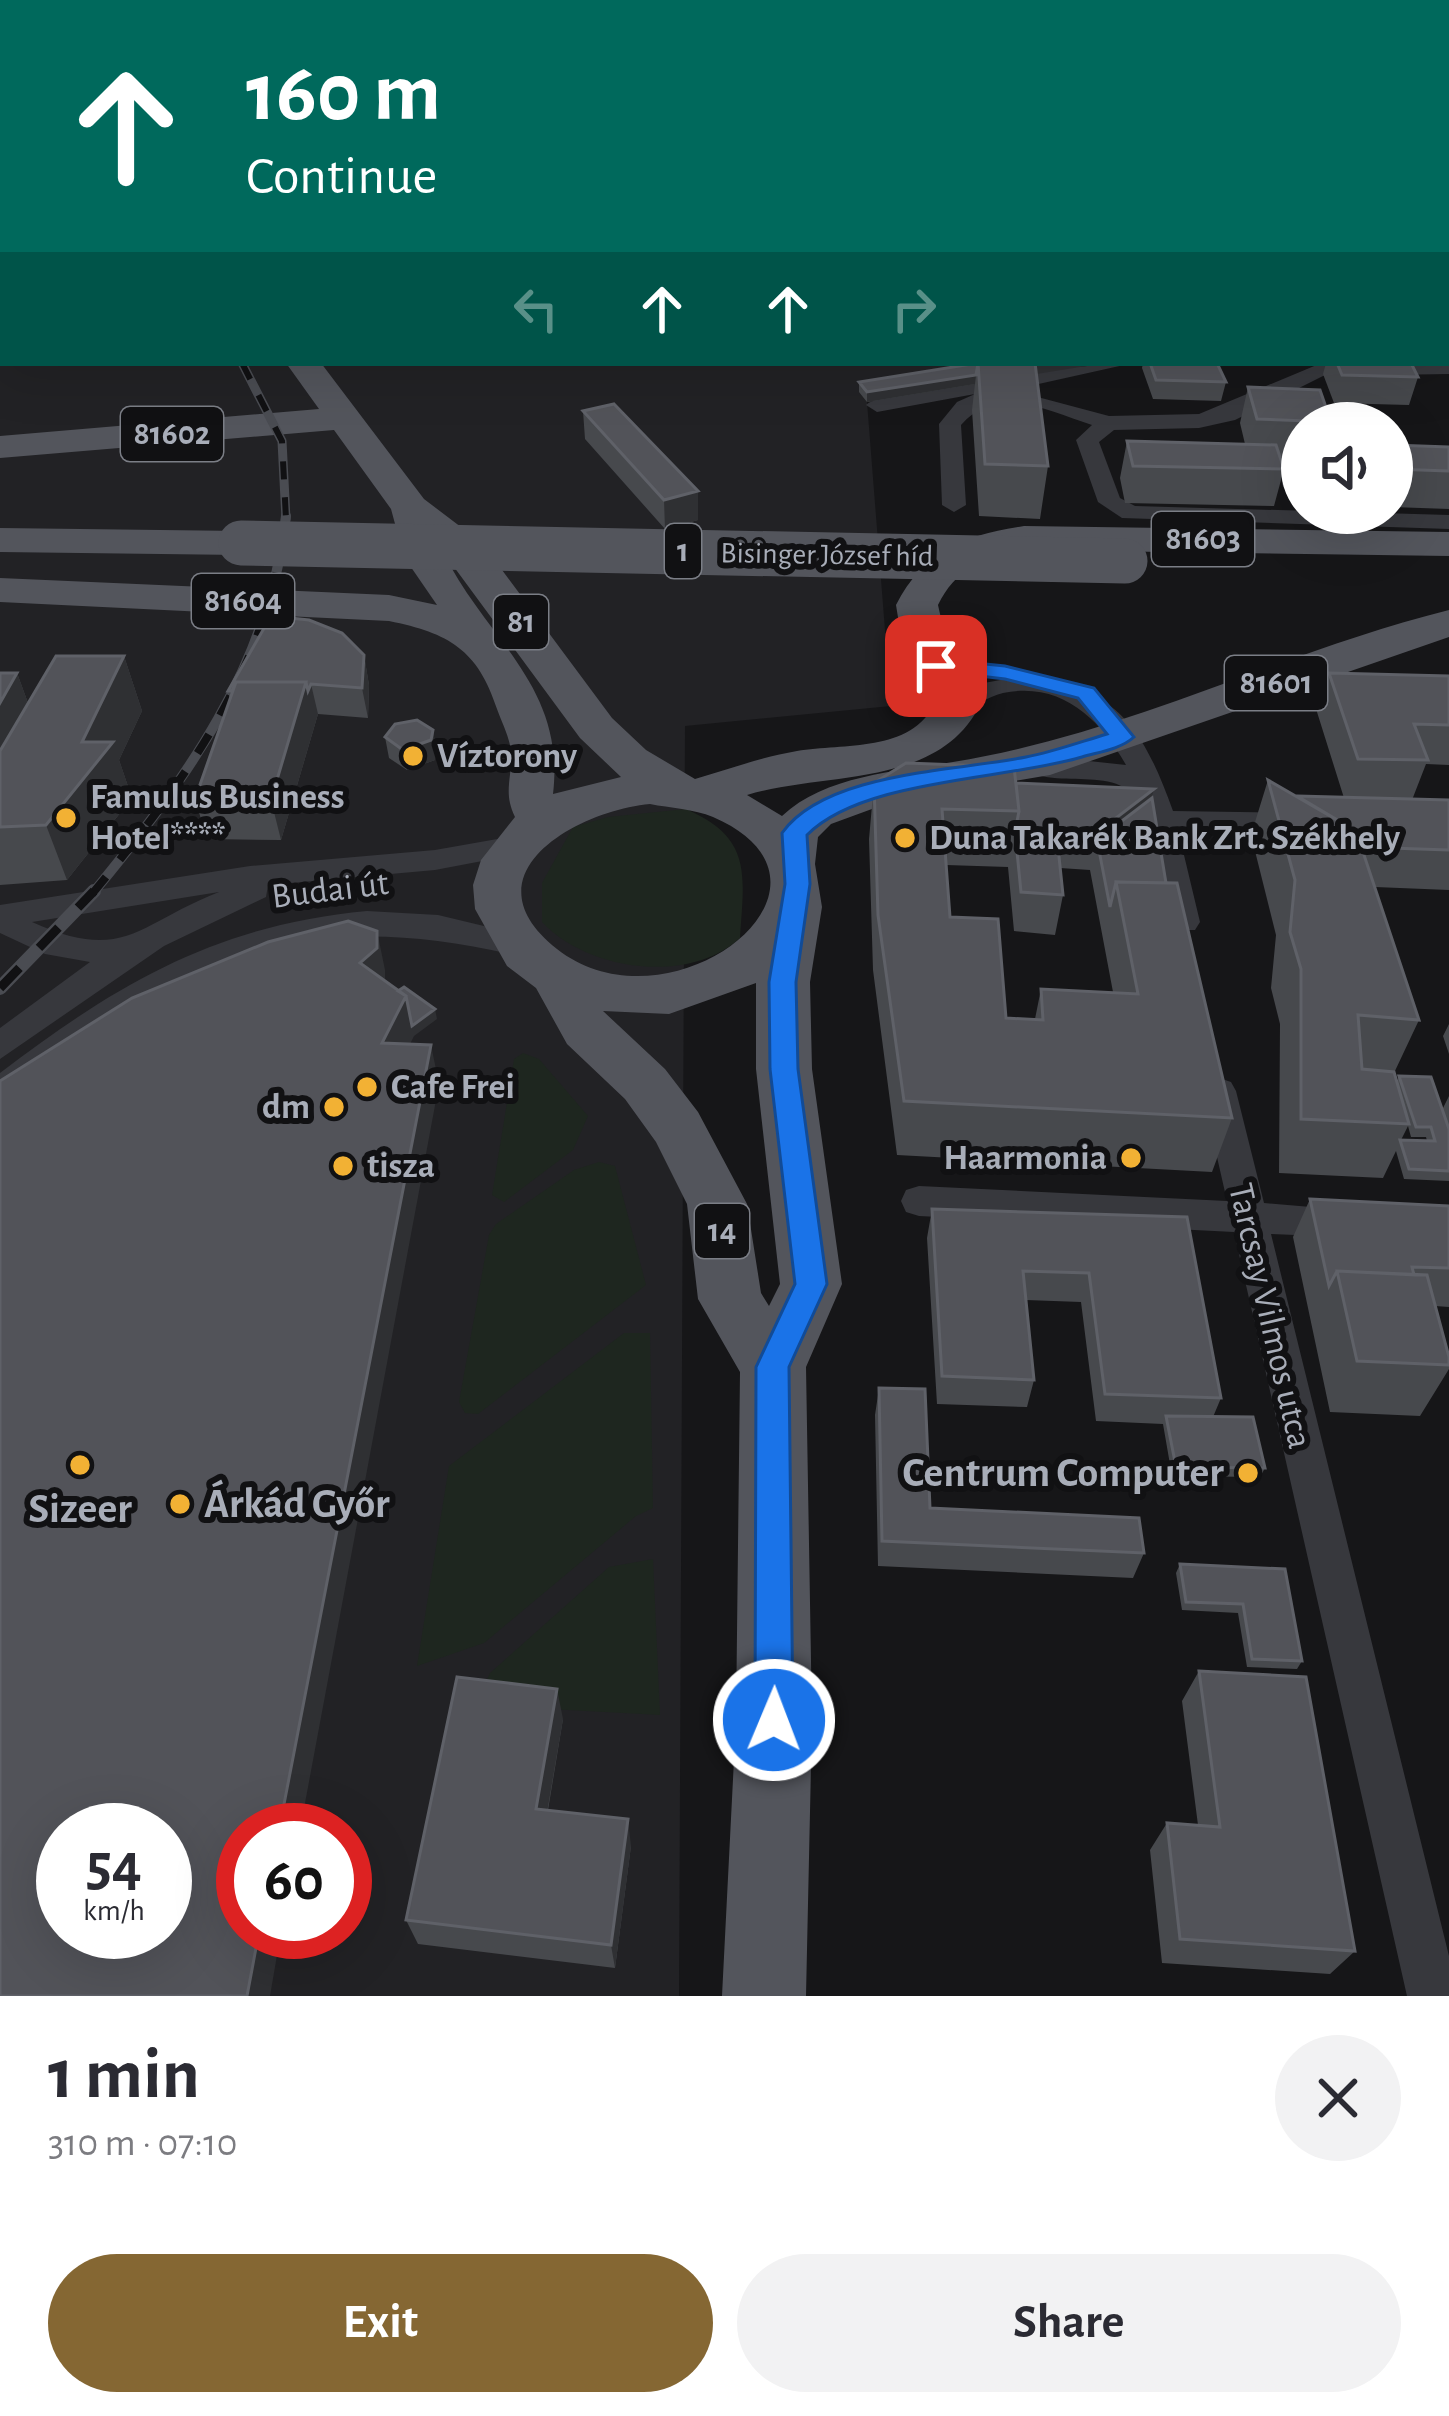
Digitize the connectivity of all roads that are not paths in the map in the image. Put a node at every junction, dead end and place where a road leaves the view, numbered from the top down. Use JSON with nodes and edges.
{"nodes":[{"id":1,"x":305,"y":366,"type":"edge"},
{"id":2,"x":1102,"y":366,"type":"edge"},
{"id":3,"x":1395,"y":366,"type":"edge"},
{"id":4,"x":1017,"y":379,"type":"junction"},
{"id":5,"x":974,"y":400,"type":"junction"},
{"id":6,"x":877,"y":405,"type":"dead end"},
{"id":7,"x":345,"y":418,"type":"junction"},
{"id":8,"x":1108,"y":423,"type":"junction"},
{"id":9,"x":0,"y":447,"type":"edge"},
{"id":10,"x":954,"y":505,"type":"dead end"},
{"id":11,"x":410,"y":507,"type":"junction"},
{"id":12,"x":1281,"y":511,"type":"edge"},
{"id":13,"x":1413,"y":519,"type":"edge"},
{"id":14,"x":1449,"y":522,"type":"edge"},
{"id":15,"x":0,"y":540,"type":"edge"},
{"id":16,"x":1449,"y":544,"type":"edge"},
{"id":17,"x":1449,"y":568,"type":"edge"},
{"id":18,"x":0,"y":590,"type":"edge"},
{"id":19,"x":1449,"y":623,"type":"edge"},
{"id":20,"x":481,"y":640,"type":"junction"},
{"id":21,"x":1045,"y":682,"type":"junction"},
{"id":22,"x":947,"y":684,"type":"junction"},
{"id":23,"x":1122,"y":737,"type":"junction"},
{"id":24,"x":1033,"y":764,"type":"junction"},
{"id":25,"x":689,"y":793,"type":"junction"},
{"id":26,"x":1158,"y":808,"type":"junction"},
{"id":27,"x":1118,"y":819,"type":"edge"},
{"id":28,"x":1335,"y":824,"type":"edge"},
{"id":29,"x":528,"y":834,"type":"junction"},
{"id":30,"x":302,"y":873,"type":"junction"},
{"id":31,"x":794,"y":884,"type":"junction"},
{"id":32,"x":86,"y":901,"type":"junction"},
{"id":33,"x":0,"y":918,"type":"edge"},
{"id":34,"x":56,"y":946,"type":"junction"},
{"id":35,"x":214,"y":953,"type":"junction"},
{"id":36,"x":1190,"y":953,"type":"edge"},
{"id":37,"x":122,"y":954,"type":"junction"},
{"id":38,"x":536,"y":960,"type":"junction"},
{"id":39,"x":53,"y":1004,"type":"junction"},
{"id":40,"x":91,"y":1023,"type":"junction"},
{"id":41,"x":0,"y":1046,"type":"edge"},
{"id":42,"x":1214,"y":1068,"type":"edge"},
{"id":43,"x":0,"y":1092,"type":"edge"},
{"id":44,"x":919,"y":1201,"type":"dead end"},
{"id":45,"x":1245,"y":1219,"type":"junction"},
{"id":46,"x":1381,"y":1224,"type":"edge"},
{"id":47,"x":772,"y":1367,"type":"junction"},
{"id":48,"x":764,"y":1996,"type":"edge"},
{"id":49,"x":1433,"y":1996,"type":"edge"}],
"edges":[{"from":1,"to":7,"type":"main road","number":"81"},
{"from":2,"to":4,"type":"street"},
{"from":3,"to":8,"type":"street"},
{"from":4,"to":5,"type":"street"},
{"from":4,"to":6,"type":"street"},
{"from":5,"to":8,"type":"street"},
{"from":5,"to":10,"type":"street"},
{"from":7,"to":9,"type":"main road","number":"81602"},
{"from":7,"to":11,"type":"main road","number":"81"},
{"from":8,"to":12,"type":"street"},
{"from":11,"to":20,"type":"main road","number":"81"},
{"from":11,"to":25,"type":"main road","number":"81"},
{"from":13,"to":14,"type":"street"},
{"from":15,"to":17,"type":"main road","name":"Bisinger József híd","number":"1","bridge":true},
{"from":16,"to":22,"type":"main road","number":"81603"},
{"from":18,"to":20,"type":"main road","number":"81604"},
{"from":19,"to":23,"type":"main road","number":"81601"},
{"from":20,"to":29,"type":"main road","number":"81"},
{"from":21,"to":22,"type":"street"},
{"from":21,"to":22,"type":"street"},
{"from":21,"to":23,"type":"street"},
{"from":22,"to":25,"type":"main road"},
{"from":23,"to":24,"type":"main road","number":"81601"},
{"from":23,"to":26,"type":"street"},
{"from":24,"to":26,"type":"street"},
{"from":24,"to":31,"type":"main road","number":"81601"},
{"from":25,"to":29,"type":"main road"},
{"from":25,"to":31,"type":"main road"},
{"from":26,"to":27,"type":"street"},
{"from":26,"to":28,"type":"street"},
{"from":26,"to":36,"type":"street"},
{"from":29,"to":30,"type":"street","name":"Budai út"},
{"from":29,"to":38,"type":"main road","number":"14"},
{"from":30,"to":32,"type":"street","name":"Budai út"},
{"from":30,"to":37,"type":"street","name":"Budai út"},
{"from":31,"to":38,"type":"main road"},
{"from":31,"to":47,"type":"main road","number":"14"},
{"from":32,"to":33,"type":"street","name":"Budai út"},
{"from":32,"to":37,"type":"street"},
{"from":33,"to":34,"type":"street","name":"Budai út"},
{"from":34,"to":37,"type":"street","name":"Budai út"},
{"from":34,"to":39,"type":"street"},
{"from":35,"to":37,"type":"street"},
{"from":35,"to":38,"type":"street","name":"Budai út"},
{"from":35,"to":40,"type":"street","name":"Budai út"},
{"from":37,"to":39,"type":"street"},
{"from":37,"to":40,"type":"street"},
{"from":38,"to":47,"type":"main road","number":"14"},
{"from":39,"to":41,"type":"street"},
{"from":40,"to":43,"type":"street"},
{"from":42,"to":45,"type":"street","name":"Tarcsay Vilmos utca"},
{"from":44,"to":45,"type":"street"},
{"from":45,"to":46,"type":"street"},
{"from":45,"to":49,"type":"street","name":"Tarcsay Vilmos utca"},
{"from":47,"to":48,"type":"main road","number":"14"}]}
